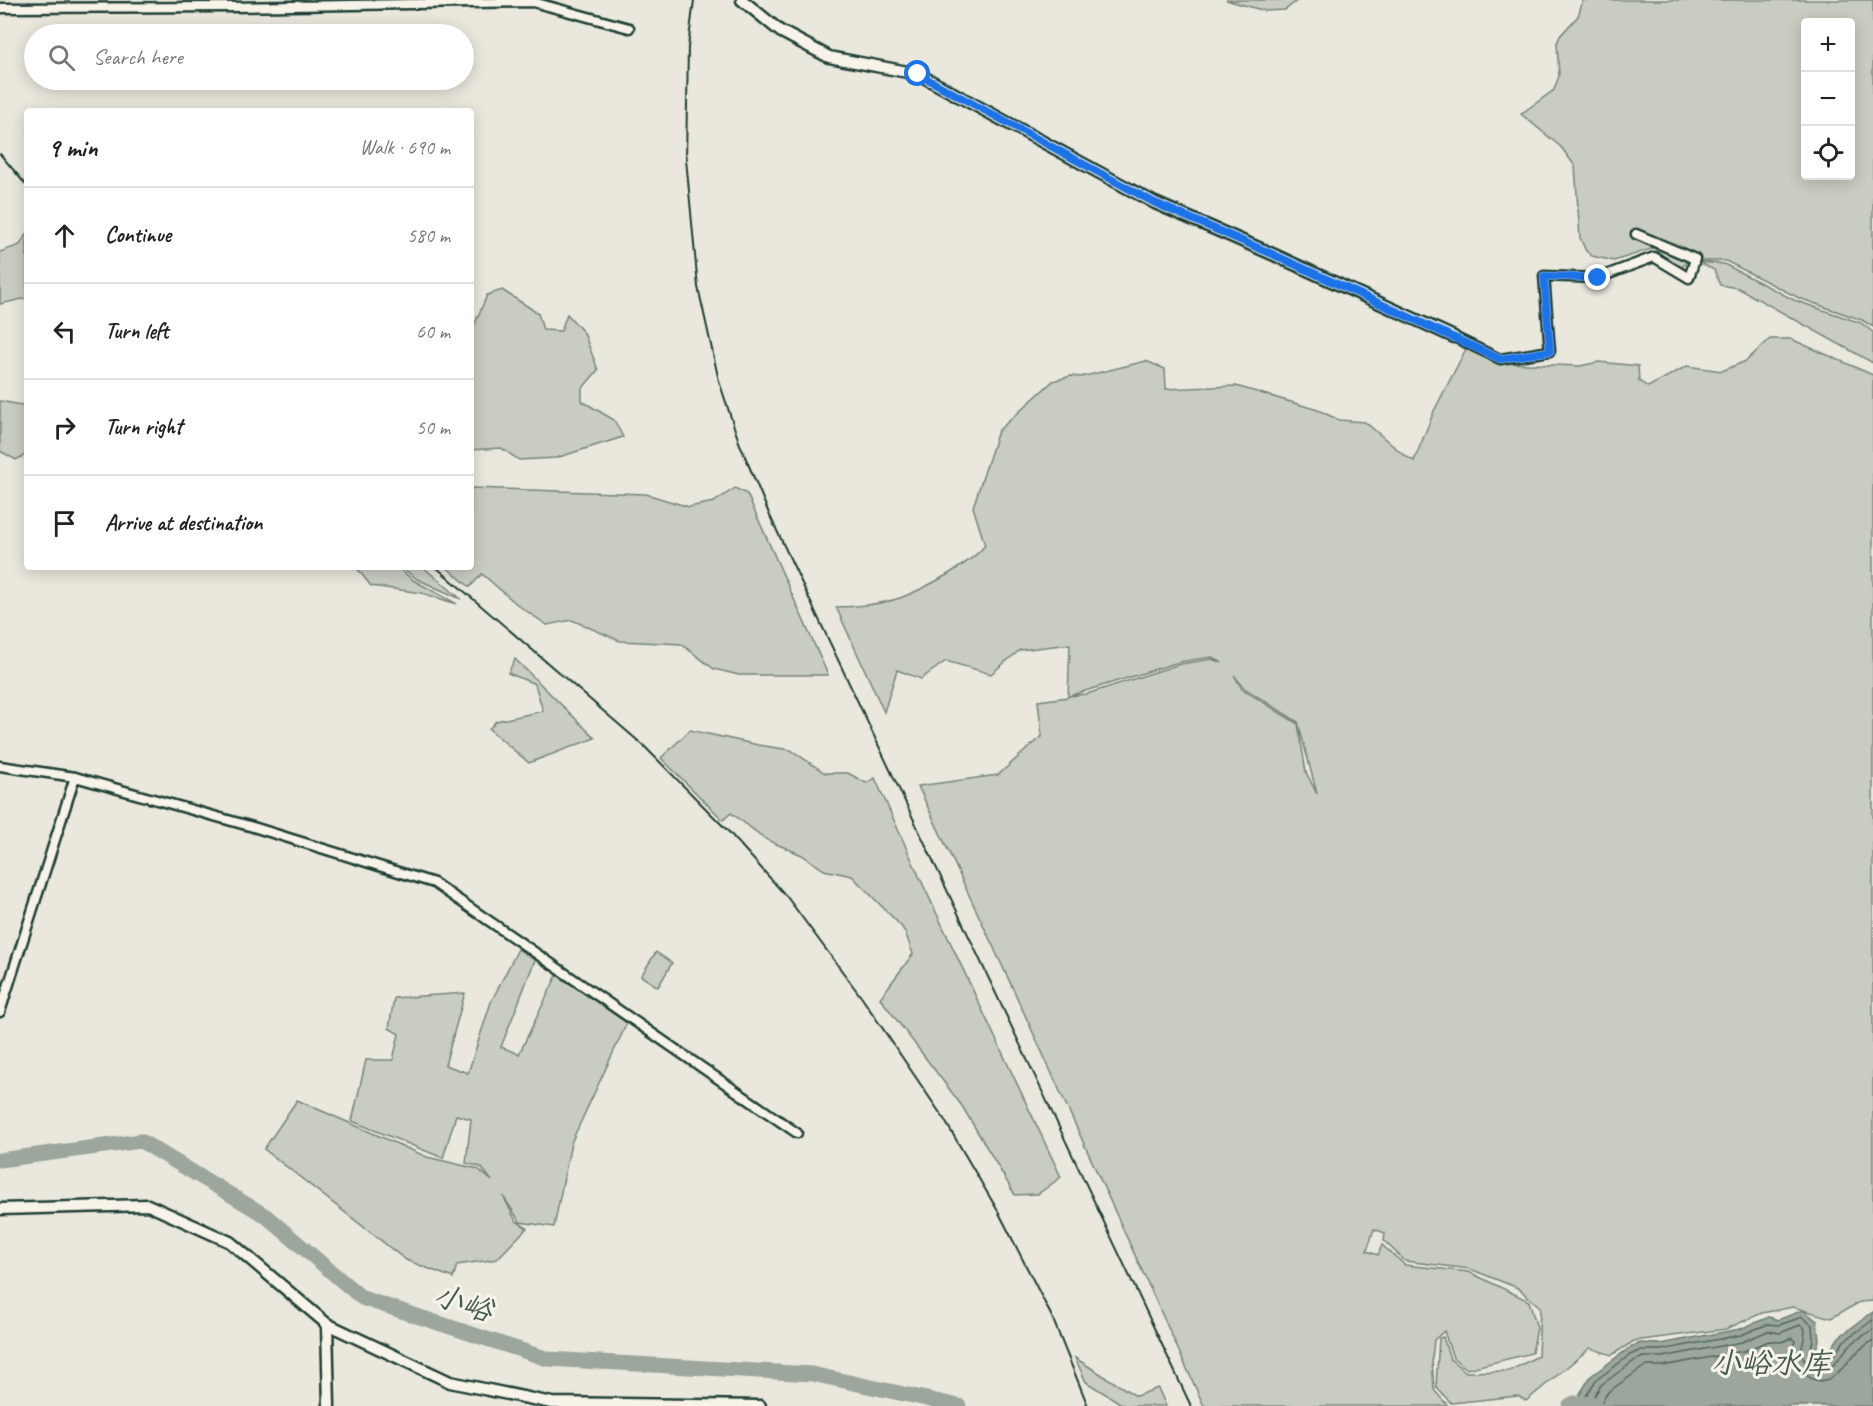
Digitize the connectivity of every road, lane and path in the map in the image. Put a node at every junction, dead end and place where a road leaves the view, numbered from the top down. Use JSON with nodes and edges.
{"nodes":[{"id":1,"x":742,"y":0,"type":"edge"},
{"id":2,"x":0,"y":8,"type":"edge"},
{"id":3,"x":629,"y":28,"type":"dead end"},
{"id":4,"x":1636,"y":234,"type":"dead end"},
{"id":5,"x":1454,"y":337,"type":"joint"},
{"id":6,"x":0,"y":766,"type":"edge"},
{"id":7,"x":75,"y":777,"type":"junction"},
{"id":8,"x":0,"y":1012,"type":"edge"},
{"id":9,"x":797,"y":1133,"type":"dead end"},
{"id":10,"x":0,"y":1209,"type":"edge"},
{"id":11,"x":327,"y":1324,"type":"junction"},
{"id":12,"x":329,"y":1406,"type":"edge"},
{"id":13,"x":760,"y":1406,"type":"edge"}],
"edges":[{"from":1,"to":5,"type":"street"},
{"from":2,"to":3,"type":"street"},
{"from":4,"to":5,"type":"street"},
{"from":6,"to":7,"type":"street"},
{"from":7,"to":8,"type":"street"},
{"from":7,"to":9,"type":"street"},
{"from":10,"to":11,"type":"street"},
{"from":11,"to":12,"type":"street"},
{"from":11,"to":13,"type":"street"}]}
